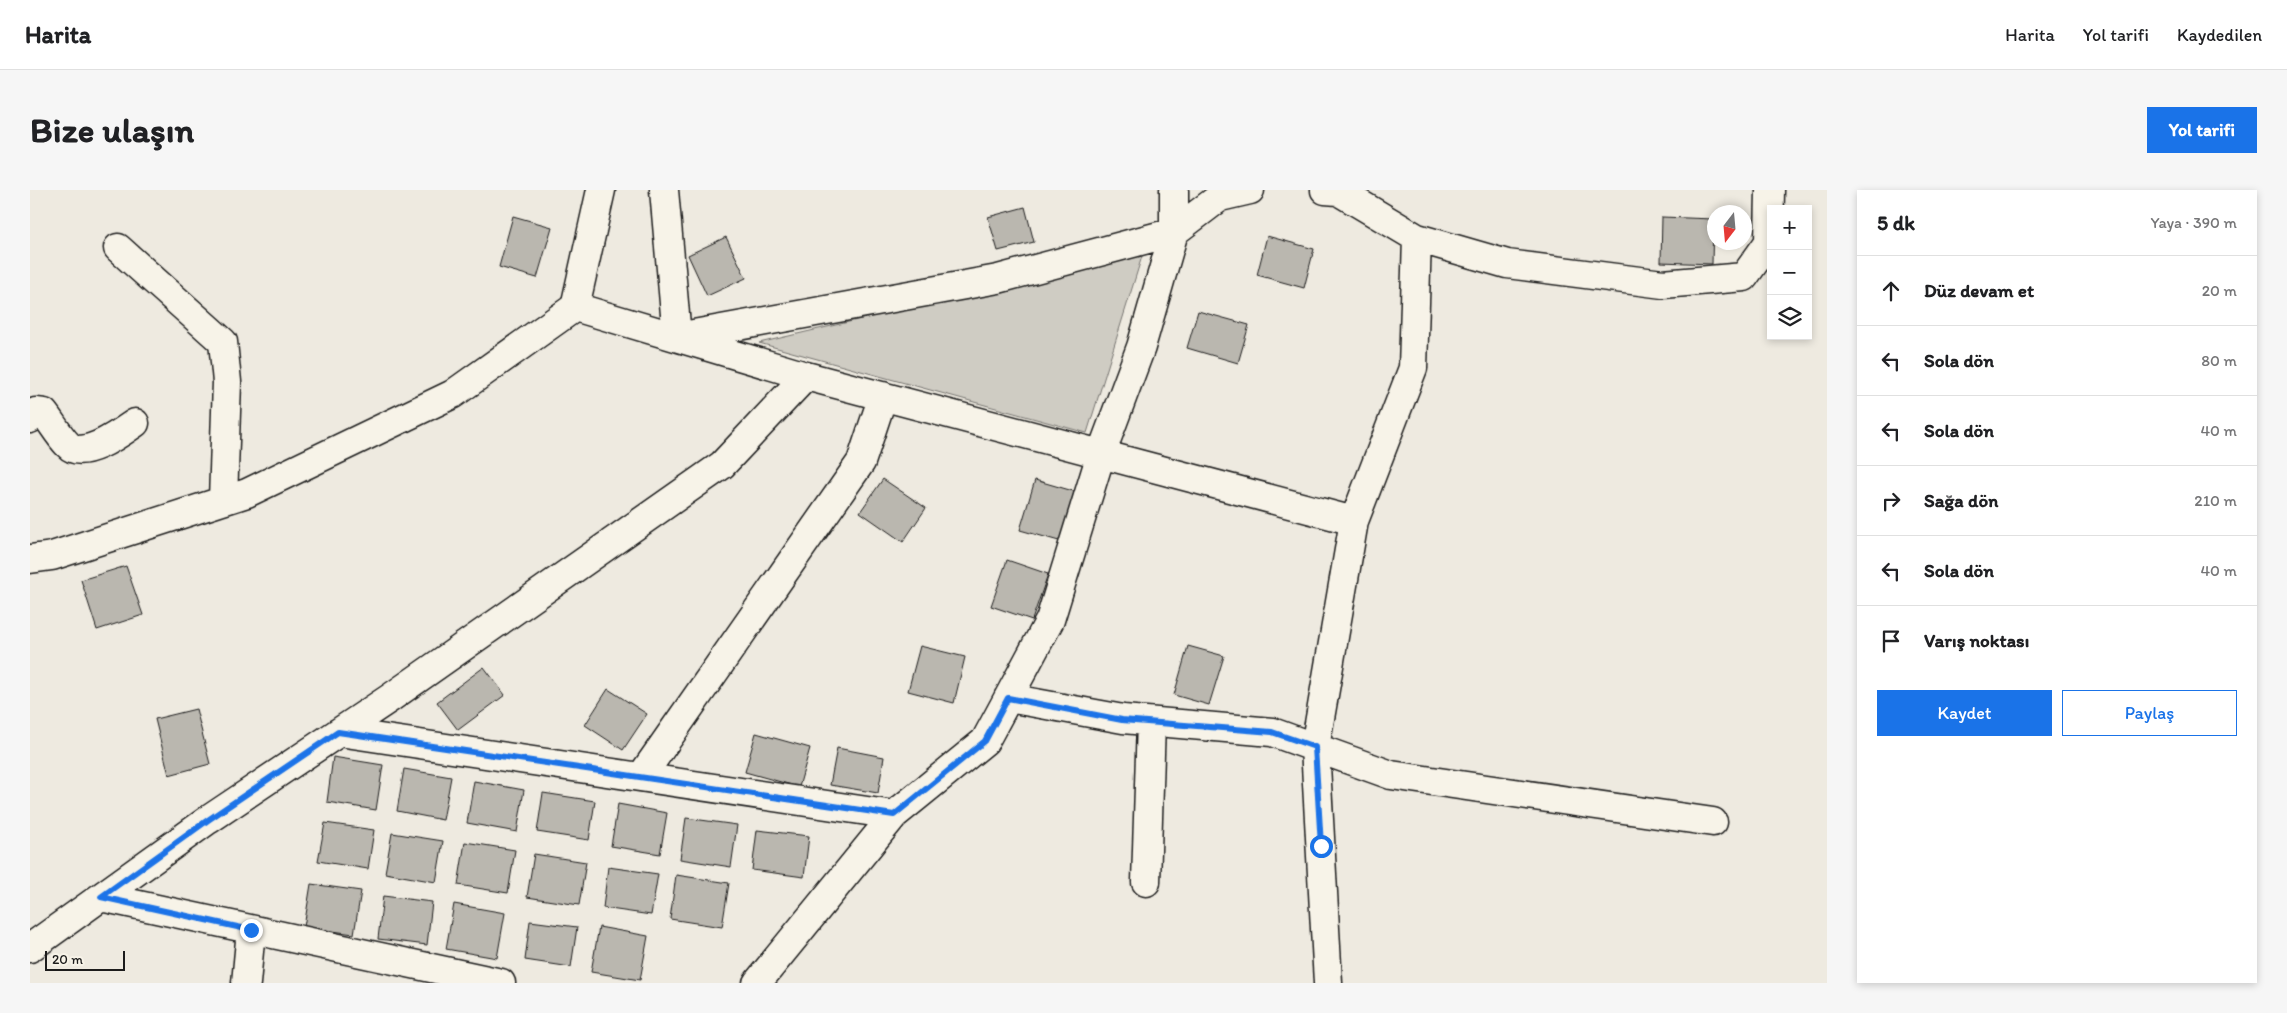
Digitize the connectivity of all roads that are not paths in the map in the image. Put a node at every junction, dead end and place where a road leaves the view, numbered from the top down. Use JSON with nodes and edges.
{"nodes":[{"id":1,"x":600,"y":190,"type":"edge"},
{"id":2,"x":664,"y":190,"type":"edge"},
{"id":3,"x":1174,"y":190,"type":"edge"},
{"id":4,"x":1250,"y":190,"type":"edge"},
{"id":5,"x":1325,"y":190,"type":"edge"},
{"id":6,"x":1770,"y":190,"type":"edge"},
{"id":7,"x":1174,"y":232,"type":"junction"},
{"id":8,"x":1416,"y":238,"type":"junction"},
{"id":9,"x":118,"y":248,"type":"dead end"},
{"id":10,"x":575,"y":307,"type":"junction"},
{"id":11,"x":676,"y":337,"type":"junction"},
{"id":12,"x":806,"y":376,"type":"junction"},
{"id":13,"x":883,"y":396,"type":"junction"},
{"id":14,"x":30,"y":419,"type":"edge"},
{"id":15,"x":135,"y":423,"type":"dead end"},
{"id":16,"x":1101,"y":454,"type":"junction"},
{"id":17,"x":223,"y":500,"type":"junction"},
{"id":18,"x":1354,"y":521,"type":"junction"},
{"id":19,"x":30,"y":541,"type":"edge"},
{"id":20,"x":41,"y":558,"type":"edge"},
{"id":21,"x":1008,"y":698,"type":"junction"},
{"id":22,"x":1151,"y":722,"type":"junction"},
{"id":23,"x":338,"y":732,"type":"junction"},
{"id":24,"x":1315,"y":747,"type":"junction"},
{"id":25,"x":641,"y":777,"type":"junction"},
{"id":26,"x":894,"y":815,"type":"junction"},
{"id":27,"x":1713,"y":822,"type":"dead end"},
{"id":28,"x":1146,"y":882,"type":"dead end"},
{"id":29,"x":101,"y":897,"type":"junction"},
{"id":30,"x":251,"y":930,"type":"junction"},
{"id":31,"x":30,"y":948,"type":"edge"},
{"id":32,"x":246,"y":983,"type":"edge"},
{"id":33,"x":500,"y":983,"type":"edge"},
{"id":34,"x":757,"y":983,"type":"edge"},
{"id":35,"x":1328,"y":983,"type":"edge"}],
"edges":[{"from":1,"to":10,"type":"street"},
{"from":2,"to":11,"type":"street"},
{"from":3,"to":7,"type":"street"},
{"from":4,"to":7,"type":"street"},
{"from":5,"to":8,"type":"street"},
{"from":6,"to":8,"type":"street"},
{"from":7,"to":11,"type":"street"},
{"from":7,"to":16,"type":"street"},
{"from":8,"to":18,"type":"street"},
{"from":9,"to":17,"type":"street"},
{"from":10,"to":11,"type":"street"},
{"from":10,"to":17,"type":"street"},
{"from":11,"to":12,"type":"street"},
{"from":12,"to":13,"type":"street"},
{"from":12,"to":23,"type":"street"},
{"from":13,"to":16,"type":"street"},
{"from":13,"to":25,"type":"street"},
{"from":14,"to":15,"type":"street"},
{"from":16,"to":18,"type":"street"},
{"from":16,"to":21,"type":"street"},
{"from":17,"to":20,"type":"street"},
{"from":18,"to":24,"type":"street"},
{"from":19,"to":20,"type":"street"},
{"from":21,"to":22,"type":"street"},
{"from":21,"to":26,"type":"street"},
{"from":22,"to":24,"type":"street"},
{"from":22,"to":28,"type":"street"},
{"from":23,"to":25,"type":"street"},
{"from":23,"to":29,"type":"street"},
{"from":24,"to":27,"type":"street"},
{"from":24,"to":35,"type":"street"},
{"from":25,"to":26,"type":"street"},
{"from":26,"to":34,"type":"street"},
{"from":29,"to":30,"type":"street"},
{"from":29,"to":31,"type":"street"},
{"from":30,"to":32,"type":"street"},
{"from":30,"to":33,"type":"street"}]}
